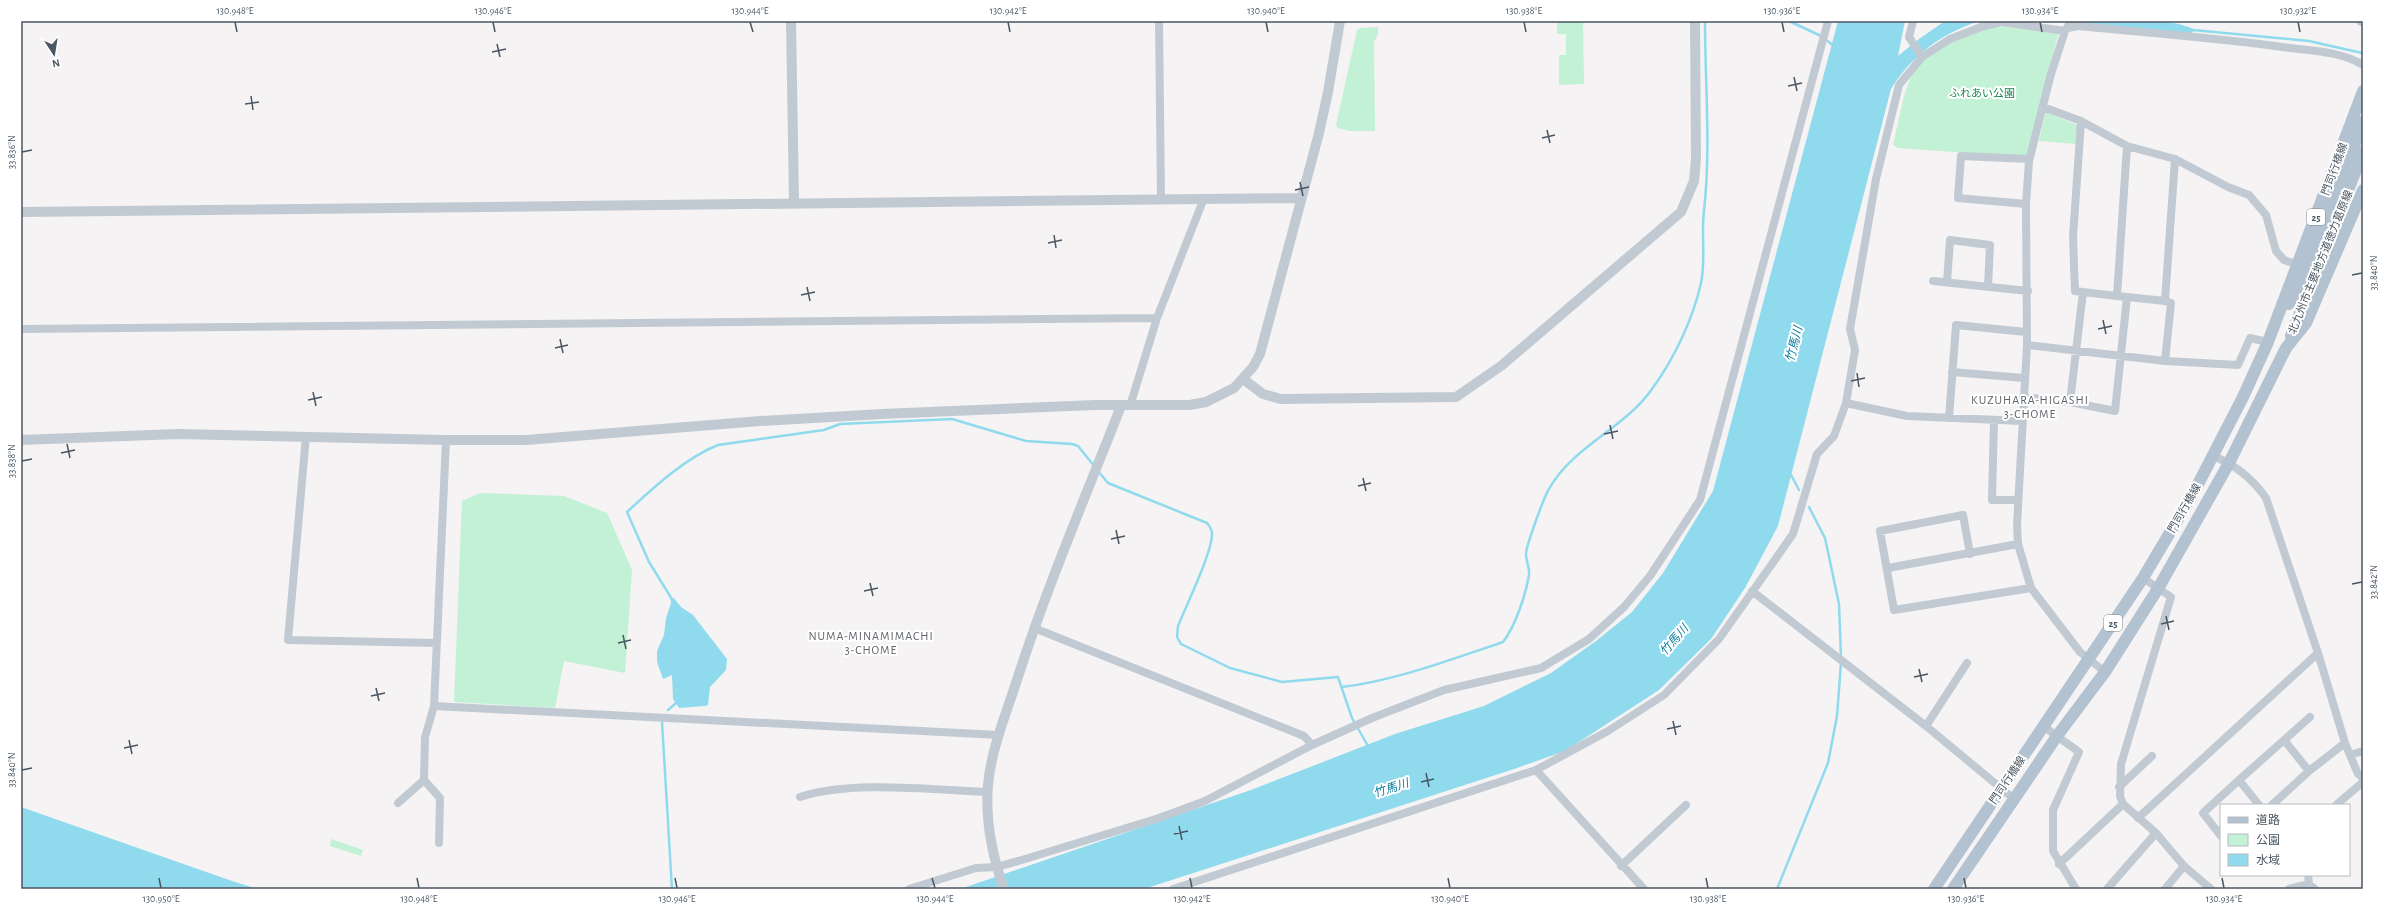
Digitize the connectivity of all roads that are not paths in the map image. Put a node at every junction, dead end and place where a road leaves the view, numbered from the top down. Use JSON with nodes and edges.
{"nodes":[{"id":1,"x":791,"y":21,"type":"edge"},
{"id":2,"x":1159,"y":21,"type":"edge"},
{"id":3,"x":1340,"y":21,"type":"edge"},
{"id":4,"x":1695,"y":21,"type":"edge"},
{"id":5,"x":1828,"y":21,"type":"edge"},
{"id":6,"x":1913,"y":21,"type":"edge"},
{"id":7,"x":2069,"y":26,"type":"edge"},
{"id":8,"x":1922,"y":57,"type":"junction"},
{"id":9,"x":2363,"y":64,"type":"edge"},
{"id":10,"x":2363,"y":91,"type":"edge"},
{"id":11,"x":2043,"y":107,"type":"junction"},
{"id":12,"x":2081,"y":121,"type":"junction"},
{"id":13,"x":2363,"y":122,"type":"edge"},
{"id":14,"x":2127,"y":146,"type":"junction"},
{"id":15,"x":2363,"y":152,"type":"edge"},
{"id":16,"x":2029,"y":159,"type":"junction"},
{"id":17,"x":2175,"y":159,"type":"junction"},
{"id":18,"x":2353,"y":164,"type":"junction"},
{"id":19,"x":2363,"y":190,"type":"edge"},
{"id":20,"x":1204,"y":198,"type":"junction"},
{"id":21,"x":1301,"y":198,"type":"junction"},
{"id":22,"x":1161,"y":199,"type":"junction"},
{"id":23,"x":794,"y":202,"type":"junction"},
{"id":24,"x":2026,"y":204,"type":"junction"},
{"id":25,"x":2361,"y":204,"type":"edge"},
{"id":26,"x":21,"y":212,"type":"edge"},
{"id":27,"x":2296,"y":265,"type":"junction"},
{"id":28,"x":2318,"y":272,"type":"junction"},
{"id":29,"x":1933,"y":281,"type":"dead end"},
{"id":30,"x":1947,"y":282,"type":"junction"},
{"id":31,"x":1988,"y":287,"type":"junction"},
{"id":32,"x":2028,"y":291,"type":"junction"},
{"id":33,"x":2083,"y":292,"type":"junction"},
{"id":34,"x":2117,"y":296,"type":"junction"},
{"id":35,"x":2127,"y":297,"type":"junction"},
{"id":36,"x":2165,"y":301,"type":"junction"},
{"id":37,"x":1157,"y":318,"type":"junction"},
{"id":38,"x":21,"y":329,"type":"edge"},
{"id":39,"x":2026,"y":332,"type":"junction"},
{"id":40,"x":2268,"y":342,"type":"junction"},
{"id":41,"x":2027,"y":345,"type":"junction"},
{"id":42,"x":2076,"y":351,"type":"junction"},
{"id":43,"x":2120,"y":356,"type":"junction"},
{"id":44,"x":2165,"y":361,"type":"junction"},
{"id":45,"x":1952,"y":372,"type":"junction"},
{"id":46,"x":2024,"y":378,"type":"junction"},
{"id":47,"x":1243,"y":379,"type":"junction"},
{"id":48,"x":2023,"y":397,"type":"junction"},
{"id":49,"x":2070,"y":402,"type":"junction"},
{"id":50,"x":1846,"y":403,"type":"junction"},
{"id":51,"x":1126,"y":406,"type":"junction"},
{"id":52,"x":1949,"y":418,"type":"junction"},
{"id":53,"x":1994,"y":420,"type":"junction"},
{"id":54,"x":2022,"y":421,"type":"junction"},
{"id":55,"x":306,"y":436,"type":"junction"},
{"id":56,"x":21,"y":440,"type":"edge"},
{"id":57,"x":446,"y":440,"type":"junction"},
{"id":58,"x":2213,"y":456,"type":"junction"},
{"id":59,"x":2229,"y":463,"type":"junction"},
{"id":60,"x":2018,"y":500,"type":"junction"},
{"id":61,"x":2018,"y":544,"type":"junction"},
{"id":62,"x":1970,"y":554,"type":"junction"},
{"id":63,"x":1888,"y":568,"type":"junction"},
{"id":64,"x":2143,"y":578,"type":"junction"},
{"id":65,"x":2159,"y":587,"type":"junction"},
{"id":66,"x":2031,"y":588,"type":"junction"},
{"id":67,"x":1752,"y":591,"type":"junction"},
{"id":68,"x":1034,"y":628,"type":"junction"},
{"id":69,"x":436,"y":643,"type":"junction"},
{"id":70,"x":2318,"y":653,"type":"junction"},
{"id":71,"x":2088,"y":660,"type":"junction"},
{"id":72,"x":1968,"y":663,"type":"dead end"},
{"id":73,"x":2105,"y":672,"type":"junction"},
{"id":74,"x":434,"y":706,"type":"junction"},
{"id":75,"x":2310,"y":717,"type":"dead end"},
{"id":76,"x":1926,"y":726,"type":"junction"},
{"id":77,"x":2043,"y":726,"type":"junction"},
{"id":78,"x":999,"y":735,"type":"junction"},
{"id":79,"x":2057,"y":736,"type":"junction"},
{"id":80,"x":2284,"y":740,"type":"junction"},
{"id":81,"x":2344,"y":743,"type":"junction"},
{"id":82,"x":1312,"y":745,"type":"junction"},
{"id":83,"x":2363,"y":751,"type":"edge"},
{"id":84,"x":2350,"y":755,"type":"junction"},
{"id":85,"x":2152,"y":756,"type":"dead end"},
{"id":86,"x":1536,"y":770,"type":"junction"},
{"id":87,"x":2308,"y":771,"type":"junction"},
{"id":88,"x":2363,"y":778,"type":"edge"},
{"id":89,"x":424,"y":780,"type":"junction"},
{"id":90,"x":2239,"y":780,"type":"junction"},
{"id":91,"x":2363,"y":782,"type":"edge"},
{"id":92,"x":2119,"y":787,"type":"junction"},
{"id":93,"x":2001,"y":789,"type":"junction"},
{"id":94,"x":988,"y":792,"type":"junction"},
{"id":95,"x":800,"y":797,"type":"dead end"},
{"id":96,"x":2014,"y":799,"type":"junction"},
{"id":97,"x":398,"y":803,"type":"dead end"},
{"id":98,"x":2123,"y":804,"type":"junction"},
{"id":99,"x":2258,"y":804,"type":"edge"},
{"id":100,"x":2273,"y":804,"type":"edge"},
{"id":101,"x":2337,"y":804,"type":"edge"},
{"id":102,"x":1686,"y":805,"type":"dead end"},
{"id":103,"x":2138,"y":818,"type":"junction"},
{"id":104,"x":2156,"y":833,"type":"junction"},
{"id":105,"x":2220,"y":835,"type":"edge"},
{"id":106,"x":439,"y":843,"type":"dead end"},
{"id":107,"x":2059,"y":864,"type":"junction"},
{"id":108,"x":1621,"y":866,"type":"junction"},
{"id":109,"x":2184,"y":866,"type":"junction"},
{"id":110,"x":997,"y":870,"type":"junction"},
{"id":111,"x":2308,"y":876,"type":"edge"},
{"id":112,"x":2312,"y":887,"type":"edge"},
{"id":113,"x":909,"y":889,"type":"edge"},
{"id":114,"x":1004,"y":889,"type":"edge"},
{"id":115,"x":1173,"y":889,"type":"edge"},
{"id":116,"x":1644,"y":889,"type":"edge"},
{"id":117,"x":1934,"y":889,"type":"edge"},
{"id":118,"x":1953,"y":889,"type":"edge"},
{"id":119,"x":2076,"y":889,"type":"edge"},
{"id":120,"x":2107,"y":889,"type":"edge"},
{"id":121,"x":2165,"y":889,"type":"edge"},
{"id":122,"x":2211,"y":889,"type":"edge"},
{"id":123,"x":2289,"y":889,"type":"edge"}],
"edges":[{"from":1,"to":23,"type":"street"},
{"from":2,"to":22,"type":"street"},
{"from":3,"to":21,"type":"street"},
{"from":4,"to":47,"type":"street"},
{"from":5,"to":82,"type":"street"},
{"from":6,"to":8,"type":"street"},
{"from":7,"to":8,"type":"street"},
{"from":7,"to":9,"type":"street"},
{"from":7,"to":11,"type":"street"},
{"from":8,"to":50,"type":"street"},
{"from":10,"to":27,"type":"main road","name":"門司行橋線","number":"25"},
{"from":11,"to":12,"type":"street"},
{"from":11,"to":16,"type":"street"},
{"from":12,"to":14,"type":"street"},
{"from":12,"to":33,"type":"street"},
{"from":13,"to":18,"type":"main road","name":"北九州市主要地方道徳力葛原線"},
{"from":14,"to":17,"type":"street"},
{"from":14,"to":34,"type":"street"},
{"from":15,"to":18,"type":"main road","name":"北九州市主要地方道徳力葛原線"},
{"from":16,"to":24,"type":"street"},
{"from":16,"to":24,"type":"street"},
{"from":17,"to":27,"type":"street"},
{"from":17,"to":36,"type":"street"},
{"from":18,"to":28,"type":"main road","name":"北九州市主要地方道徳力葛原線"},
{"from":19,"to":25,"type":"main road","name":"門司行橋線","number":"25"},
{"from":20,"to":21,"type":"street"},
{"from":20,"to":22,"type":"street"},
{"from":20,"to":37,"type":"street"},
{"from":21,"to":47,"type":"street"},
{"from":22,"to":23,"type":"street"},
{"from":23,"to":26,"type":"street"},
{"from":24,"to":32,"type":"street"},
{"from":25,"to":28,"type":"main road","name":"門司行橋線","number":"25"},
{"from":27,"to":28,"type":"street"},
{"from":27,"to":40,"type":"main road","name":"門司行橋線","number":"25"},
{"from":28,"to":40,"type":"main road","name":"北九州市主要地方道徳力葛原線"},
{"from":28,"to":59,"type":"main road","name":"門司行橋線","number":"25"},
{"from":29,"to":30,"type":"street"},
{"from":30,"to":31,"type":"street"},
{"from":30,"to":31,"type":"street"},
{"from":31,"to":32,"type":"street"},
{"from":32,"to":39,"type":"street"},
{"from":33,"to":34,"type":"street"},
{"from":33,"to":42,"type":"street"},
{"from":34,"to":35,"type":"street"},
{"from":35,"to":36,"type":"street"},
{"from":35,"to":43,"type":"street"},
{"from":36,"to":44,"type":"street"},
{"from":37,"to":38,"type":"street"},
{"from":37,"to":51,"type":"street"},
{"from":39,"to":41,"type":"street"},
{"from":39,"to":45,"type":"street"},
{"from":40,"to":44,"type":"street"},
{"from":40,"to":58,"type":"main road","name":"門司行橋線","number":"25"},
{"from":41,"to":42,"type":"street"},
{"from":41,"to":46,"type":"street"},
{"from":42,"to":43,"type":"street"},
{"from":42,"to":49,"type":"street"},
{"from":43,"to":44,"type":"street"},
{"from":43,"to":49,"type":"street"},
{"from":45,"to":46,"type":"street"},
{"from":45,"to":52,"type":"street"},
{"from":46,"to":48,"type":"street"},
{"from":47,"to":51,"type":"street"},
{"from":48,"to":49,"type":"street"},
{"from":48,"to":54,"type":"street"},
{"from":50,"to":52,"type":"street"},
{"from":50,"to":67,"type":"street"},
{"from":51,"to":57,"type":"street"},
{"from":51,"to":68,"type":"street"},
{"from":52,"to":53,"type":"street"},
{"from":53,"to":54,"type":"street"},
{"from":53,"to":60,"type":"street"},
{"from":54,"to":60,"type":"street"},
{"from":55,"to":56,"type":"street"},
{"from":55,"to":57,"type":"street"},
{"from":55,"to":69,"type":"street"},
{"from":57,"to":69,"type":"street"},
{"from":58,"to":59,"type":"street"},
{"from":58,"to":64,"type":"main road","name":"門司行橋線","number":"25"},
{"from":59,"to":65,"type":"main road","name":"門司行橋線","number":"25"},
{"from":59,"to":70,"type":"street"},
{"from":60,"to":61,"type":"street"},
{"from":61,"to":62,"type":"street"},
{"from":61,"to":66,"type":"street"},
{"from":62,"to":63,"type":"street"},
{"from":62,"to":63,"type":"street"},
{"from":63,"to":66,"type":"street"},
{"from":64,"to":65,"type":"street"},
{"from":64,"to":71,"type":"main road","name":"門司行橋線","number":"25"},
{"from":65,"to":73,"type":"main road","name":"門司行橋線","number":"25"},
{"from":65,"to":92,"type":"street"},
{"from":66,"to":71,"type":"street"},
{"from":67,"to":76,"type":"street"},
{"from":67,"to":86,"type":"street"},
{"from":68,"to":78,"type":"street"},
{"from":68,"to":82,"type":"street"},
{"from":69,"to":74,"type":"street"},
{"from":70,"to":81,"type":"street"},
{"from":70,"to":103,"type":"street"},
{"from":71,"to":73,"type":"street"},
{"from":71,"to":77,"type":"main road","name":"門司行橋線","number":"25"},
{"from":72,"to":76,"type":"street"},
{"from":73,"to":79,"type":"main road","name":"門司行橋線","number":"25"},
{"from":74,"to":78,"type":"street"},
{"from":74,"to":89,"type":"street"},
{"from":75,"to":80,"type":"street"},
{"from":76,"to":93,"type":"street"},
{"from":77,"to":79,"type":"street"},
{"from":77,"to":93,"type":"main road","name":"門司行橋線","number":"25"},
{"from":78,"to":94,"type":"street"},
{"from":79,"to":96,"type":"main road","name":"門司行橋線","number":"25"},
{"from":79,"to":107,"type":"street"},
{"from":80,"to":87,"type":"street"},
{"from":80,"to":90,"type":"street"},
{"from":81,"to":84,"type":"street"},
{"from":81,"to":87,"type":"street"},
{"from":82,"to":110,"type":"street"},
{"from":83,"to":84,"type":"street"},
{"from":84,"to":88,"type":"street"},
{"from":85,"to":92,"type":"street"},
{"from":86,"to":108,"type":"street"},
{"from":86,"to":115,"type":"street"},
{"from":87,"to":100,"type":"street"},
{"from":89,"to":97,"type":"street"},
{"from":89,"to":106,"type":"street"},
{"from":90,"to":99,"type":"street"},
{"from":90,"to":105,"type":"street"},
{"from":91,"to":101,"type":"street"},
{"from":92,"to":98,"type":"street"},
{"from":93,"to":96,"type":"street"},
{"from":93,"to":117,"type":"main road","name":"門司行橋線","number":"25"},
{"from":94,"to":95,"type":"street"},
{"from":94,"to":110,"type":"street"},
{"from":96,"to":118,"type":"main road","name":"門司行橋線","number":"25"},
{"from":98,"to":103,"type":"street"},
{"from":98,"to":107,"type":"street"},
{"from":102,"to":108,"type":"street"},
{"from":103,"to":104,"type":"street"},
{"from":104,"to":109,"type":"street"},
{"from":104,"to":120,"type":"street"},
{"from":107,"to":119,"type":"street"},
{"from":108,"to":116,"type":"street"},
{"from":109,"to":121,"type":"street"},
{"from":109,"to":122,"type":"street"},
{"from":110,"to":113,"type":"street"},
{"from":110,"to":114,"type":"street"},
{"from":111,"to":112,"type":"street"},
{"from":112,"to":123,"type":"street"}]}
